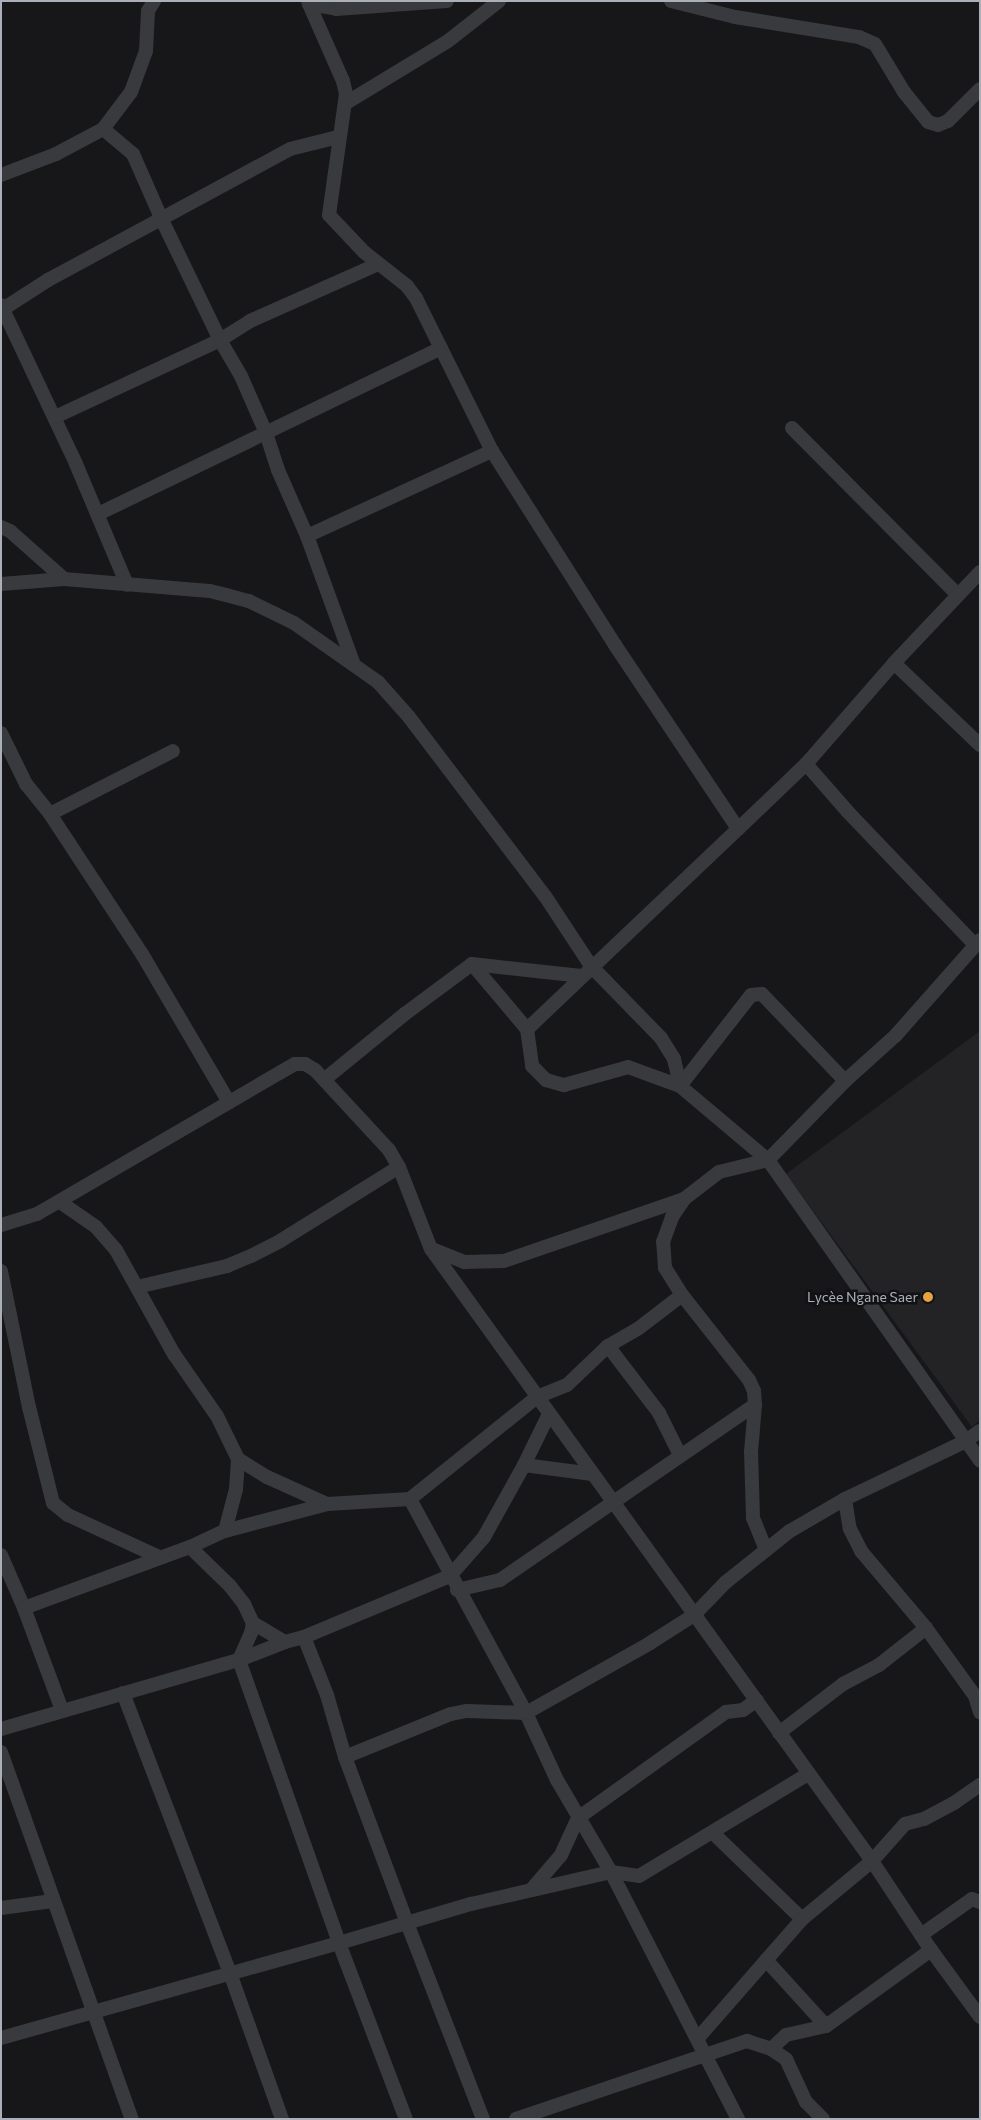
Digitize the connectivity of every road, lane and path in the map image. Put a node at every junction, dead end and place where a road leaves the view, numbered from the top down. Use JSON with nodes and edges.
{"nodes":[{"id":1,"x":154,"y":1,"type":"edge"},
{"id":2,"x":447,"y":1,"type":"edge"},
{"id":3,"x":499,"y":1,"type":"edge"},
{"id":4,"x":674,"y":2,"type":"edge"},
{"id":5,"x":309,"y":3,"type":"edge"},
{"id":6,"x":980,"y":89,"type":"edge"},
{"id":7,"x":346,"y":103,"type":"junction"},
{"id":8,"x":103,"y":128,"type":"junction"},
{"id":9,"x":338,"y":137,"type":"junction"},
{"id":10,"x":1,"y":176,"type":"edge"},
{"id":11,"x":162,"y":220,"type":"junction"},
{"id":12,"x":378,"y":264,"type":"junction"},
{"id":13,"x":2,"y":307,"type":"edge"},
{"id":14,"x":220,"y":340,"type":"junction"},
{"id":15,"x":441,"y":348,"type":"junction"},
{"id":16,"x":55,"y":417,"type":"junction"},
{"id":17,"x":792,"y":428,"type":"dead end"},
{"id":18,"x":266,"y":433,"type":"junction"},
{"id":19,"x":492,"y":451,"type":"junction"},
{"id":20,"x":98,"y":514,"type":"junction"},
{"id":21,"x":1,"y":527,"type":"edge"},
{"id":22,"x":307,"y":536,"type":"junction"},
{"id":23,"x":980,"y":572,"type":"edge"},
{"id":24,"x":64,"y":579,"type":"junction"},
{"id":25,"x":1,"y":584,"type":"edge"},
{"id":26,"x":127,"y":585,"type":"junction"},
{"id":27,"x":957,"y":594,"type":"junction"},
{"id":28,"x":894,"y":663,"type":"junction"},
{"id":29,"x":354,"y":665,"type":"junction"},
{"id":30,"x":1,"y":732,"type":"edge"},
{"id":31,"x":980,"y":746,"type":"edge"},
{"id":32,"x":172,"y":751,"type":"dead end"},
{"id":33,"x":806,"y":764,"type":"junction"},
{"id":34,"x":50,"y":814,"type":"junction"},
{"id":35,"x":738,"y":830,"type":"junction"},
{"id":36,"x":977,"y":943,"type":"edge"},
{"id":37,"x":472,"y":964,"type":"junction"},
{"id":38,"x":586,"y":971,"type":"junction"},
{"id":39,"x":526,"y":1029,"type":"junction"},
{"id":40,"x":325,"y":1079,"type":"junction"},
{"id":41,"x":844,"y":1081,"type":"junction"},
{"id":42,"x":680,"y":1086,"type":"junction"},
{"id":43,"x":229,"y":1102,"type":"junction"},
{"id":44,"x":768,"y":1160,"type":"junction"},
{"id":45,"x":399,"y":1167,"type":"junction"},
{"id":46,"x":684,"y":1199,"type":"junction"},
{"id":47,"x":60,"y":1202,"type":"junction"},
{"id":48,"x":1,"y":1226,"type":"edge"},
{"id":49,"x":431,"y":1249,"type":"junction"},
{"id":50,"x":1,"y":1271,"type":"edge"},
{"id":51,"x":137,"y":1287,"type":"junction"},
{"id":52,"x":682,"y":1296,"type":"junction"},
{"id":53,"x":608,"y":1346,"type":"junction"},
{"id":54,"x":537,"y":1398,"type":"junction"},
{"id":55,"x":755,"y":1405,"type":"junction"},
{"id":56,"x":549,"y":1414,"type":"junction"},
{"id":57,"x":980,"y":1431,"type":"edge"},
{"id":58,"x":966,"y":1441,"type":"junction"},
{"id":59,"x":680,"y":1455,"type":"junction"},
{"id":60,"x":238,"y":1459,"type":"junction"},
{"id":61,"x":980,"y":1461,"type":"edge"},
{"id":62,"x":524,"y":1465,"type":"junction"},
{"id":63,"x":592,"y":1474,"type":"junction"},
{"id":64,"x":410,"y":1499,"type":"junction"},
{"id":65,"x":845,"y":1499,"type":"junction"},
{"id":66,"x":612,"y":1501,"type":"junction"},
{"id":67,"x":328,"y":1504,"type":"junction"},
{"id":68,"x":225,"y":1531,"type":"junction"},
{"id":69,"x":190,"y":1546,"type":"junction"},
{"id":70,"x":766,"y":1550,"type":"junction"},
{"id":71,"x":1,"y":1555,"type":"edge"},
{"id":72,"x":159,"y":1557,"type":"junction"},
{"id":73,"x":450,"y":1576,"type":"junction"},
{"id":74,"x":457,"y":1590,"type":"junction"},
{"id":75,"x":24,"y":1608,"type":"junction"},
{"id":76,"x":694,"y":1615,"type":"junction"},
{"id":77,"x":252,"y":1623,"type":"junction"},
{"id":78,"x":926,"y":1628,"type":"junction"},
{"id":79,"x":304,"y":1637,"type":"junction"},
{"id":80,"x":285,"y":1642,"type":"junction"},
{"id":81,"x":239,"y":1660,"type":"junction"},
{"id":82,"x":123,"y":1693,"type":"junction"},
{"id":83,"x":757,"y":1700,"type":"junction"},
{"id":84,"x":62,"y":1710,"type":"junction"},
{"id":85,"x":980,"y":1712,"type":"edge"},
{"id":86,"x":526,"y":1713,"type":"junction"},
{"id":87,"x":1,"y":1729,"type":"edge"},
{"id":88,"x":779,"y":1733,"type":"junction"},
{"id":89,"x":1,"y":1752,"type":"edge"},
{"id":90,"x":346,"y":1757,"type":"junction"},
{"id":91,"x":808,"y":1774,"type":"junction"},
{"id":92,"x":980,"y":1784,"type":"edge"},
{"id":93,"x":578,"y":1818,"type":"junction"},
{"id":94,"x":713,"y":1833,"type":"junction"},
{"id":95,"x":872,"y":1861,"type":"junction"},
{"id":96,"x":610,"y":1872,"type":"junction"},
{"id":97,"x":531,"y":1890,"type":"junction"},
{"id":98,"x":53,"y":1901,"type":"junction"},
{"id":99,"x":980,"y":1902,"type":"edge"},
{"id":100,"x":1,"y":1908,"type":"edge"},
{"id":101,"x":802,"y":1920,"type":"junction"},
{"id":102,"x":407,"y":1923,"type":"junction"},
{"id":103,"x":921,"y":1936,"type":"junction"},
{"id":104,"x":339,"y":1944,"type":"junction"},
{"id":105,"x":931,"y":1950,"type":"junction"},
{"id":106,"x":766,"y":1960,"type":"junction"},
{"id":107,"x":230,"y":1974,"type":"junction"},
{"id":108,"x":93,"y":2013,"type":"junction"},
{"id":109,"x":980,"y":2017,"type":"edge"},
{"id":110,"x":826,"y":2026,"type":"junction"},
{"id":111,"x":1,"y":2038,"type":"edge"},
{"id":112,"x":698,"y":2038,"type":"junction"},
{"id":113,"x":771,"y":2049,"type":"junction"},
{"id":114,"x":706,"y":2053,"type":"junction"},
{"id":115,"x":132,"y":2119,"type":"edge"},
{"id":116,"x":282,"y":2119,"type":"edge"},
{"id":117,"x":406,"y":2119,"type":"edge"},
{"id":118,"x":483,"y":2119,"type":"edge"},
{"id":119,"x":516,"y":2119,"type":"edge"},
{"id":120,"x":738,"y":2119,"type":"edge"},
{"id":121,"x":823,"y":2119,"type":"edge"}],
"edges":[{"from":1,"to":8,"type":"street"},
{"from":2,"to":5,"type":"street"},
{"from":3,"to":7,"type":"street"},
{"from":4,"to":6,"type":"street"},
{"from":5,"to":7,"type":"street"},
{"from":7,"to":9,"type":"street"},
{"from":8,"to":10,"type":"street"},
{"from":8,"to":11,"type":"street"},
{"from":9,"to":11,"type":"street"},
{"from":9,"to":12,"type":"street"},
{"from":11,"to":13,"type":"street"},
{"from":11,"to":14,"type":"street"},
{"from":12,"to":14,"type":"street"},
{"from":12,"to":15,"type":"street"},
{"from":13,"to":16,"type":"street"},
{"from":14,"to":16,"type":"street"},
{"from":14,"to":18,"type":"street"},
{"from":15,"to":18,"type":"street"},
{"from":15,"to":19,"type":"street"},
{"from":16,"to":20,"type":"street"},
{"from":17,"to":27,"type":"street"},
{"from":18,"to":20,"type":"street"},
{"from":18,"to":22,"type":"street"},
{"from":19,"to":22,"type":"street"},
{"from":19,"to":35,"type":"street"},
{"from":20,"to":26,"type":"street"},
{"from":21,"to":24,"type":"street"},
{"from":22,"to":29,"type":"street"},
{"from":23,"to":27,"type":"street"},
{"from":24,"to":25,"type":"street"},
{"from":24,"to":26,"type":"street"},
{"from":26,"to":29,"type":"street"},
{"from":27,"to":28,"type":"street"},
{"from":28,"to":31,"type":"street"},
{"from":28,"to":33,"type":"street"},
{"from":29,"to":38,"type":"street"},
{"from":30,"to":34,"type":"street"},
{"from":32,"to":34,"type":"street"},
{"from":33,"to":35,"type":"street"},
{"from":33,"to":36,"type":"street"},
{"from":34,"to":43,"type":"street"},
{"from":35,"to":38,"type":"street"},
{"from":36,"to":41,"type":"street"},
{"from":37,"to":38,"type":"street"},
{"from":37,"to":39,"type":"street"},
{"from":37,"to":40,"type":"street"},
{"from":38,"to":39,"type":"street"},
{"from":38,"to":42,"type":"street"},
{"from":39,"to":42,"type":"street"},
{"from":40,"to":43,"type":"street"},
{"from":40,"to":45,"type":"street"},
{"from":41,"to":42,"type":"street"},
{"from":41,"to":44,"type":"street"},
{"from":42,"to":44,"type":"street"},
{"from":43,"to":47,"type":"street"},
{"from":44,"to":46,"type":"street"},
{"from":44,"to":58,"type":"street"},
{"from":45,"to":49,"type":"street"},
{"from":45,"to":51,"type":"street"},
{"from":46,"to":49,"type":"street"},
{"from":46,"to":52,"type":"street"},
{"from":47,"to":48,"type":"street"},
{"from":47,"to":51,"type":"street"},
{"from":49,"to":54,"type":"street"},
{"from":50,"to":72,"type":"street"},
{"from":51,"to":60,"type":"street"},
{"from":52,"to":53,"type":"street"},
{"from":52,"to":55,"type":"street"},
{"from":53,"to":54,"type":"street"},
{"from":53,"to":59,"type":"street"},
{"from":54,"to":56,"type":"street"},
{"from":54,"to":64,"type":"street"},
{"from":55,"to":59,"type":"street"},
{"from":55,"to":70,"type":"street"},
{"from":56,"to":62,"type":"street"},
{"from":56,"to":63,"type":"street"},
{"from":57,"to":58,"type":"street"},
{"from":58,"to":61,"type":"street"},
{"from":58,"to":65,"type":"street"},
{"from":59,"to":66,"type":"street"},
{"from":60,"to":67,"type":"street"},
{"from":60,"to":68,"type":"street"},
{"from":62,"to":63,"type":"street"},
{"from":62,"to":73,"type":"street"},
{"from":63,"to":66,"type":"street"},
{"from":64,"to":67,"type":"street"},
{"from":64,"to":73,"type":"street"},
{"from":65,"to":70,"type":"street"},
{"from":65,"to":78,"type":"street"},
{"from":66,"to":74,"type":"street"},
{"from":66,"to":76,"type":"street"},
{"from":67,"to":68,"type":"street"},
{"from":68,"to":69,"type":"street"},
{"from":69,"to":72,"type":"street"},
{"from":69,"to":77,"type":"street"},
{"from":70,"to":76,"type":"street"},
{"from":71,"to":75,"type":"street"},
{"from":72,"to":75,"type":"street"},
{"from":73,"to":74,"type":"street"},
{"from":73,"to":79,"type":"street"},
{"from":74,"to":86,"type":"street"},
{"from":75,"to":84,"type":"street"},
{"from":76,"to":83,"type":"street"},
{"from":76,"to":86,"type":"street"},
{"from":77,"to":80,"type":"street"},
{"from":77,"to":81,"type":"street"},
{"from":78,"to":85,"type":"street"},
{"from":78,"to":88,"type":"street"},
{"from":79,"to":80,"type":"street"},
{"from":79,"to":90,"type":"street"},
{"from":80,"to":81,"type":"street"},
{"from":81,"to":82,"type":"street"},
{"from":81,"to":104,"type":"street"},
{"from":82,"to":84,"type":"street"},
{"from":82,"to":107,"type":"street"},
{"from":83,"to":88,"type":"street"},
{"from":83,"to":93,"type":"street"},
{"from":84,"to":87,"type":"street"},
{"from":86,"to":90,"type":"street"},
{"from":86,"to":93,"type":"street"},
{"from":88,"to":91,"type":"street"},
{"from":89,"to":98,"type":"street"},
{"from":90,"to":102,"type":"street"},
{"from":91,"to":94,"type":"street"},
{"from":91,"to":95,"type":"street"},
{"from":92,"to":95,"type":"street"},
{"from":93,"to":96,"type":"street"},
{"from":93,"to":97,"type":"street"},
{"from":94,"to":96,"type":"street"},
{"from":94,"to":101,"type":"street"},
{"from":95,"to":101,"type":"street"},
{"from":95,"to":103,"type":"street"},
{"from":96,"to":97,"type":"street"},
{"from":96,"to":112,"type":"street"},
{"from":97,"to":102,"type":"street"},
{"from":98,"to":100,"type":"street"},
{"from":98,"to":108,"type":"street"},
{"from":99,"to":103,"type":"street"},
{"from":101,"to":106,"type":"street"},
{"from":102,"to":104,"type":"street"},
{"from":102,"to":118,"type":"street"},
{"from":103,"to":105,"type":"street"},
{"from":104,"to":107,"type":"street"},
{"from":104,"to":117,"type":"street"},
{"from":105,"to":109,"type":"street"},
{"from":105,"to":110,"type":"street"},
{"from":106,"to":110,"type":"street"},
{"from":106,"to":112,"type":"street"},
{"from":107,"to":108,"type":"street"},
{"from":107,"to":116,"type":"street"},
{"from":108,"to":111,"type":"street"},
{"from":108,"to":115,"type":"street"},
{"from":110,"to":113,"type":"street"},
{"from":112,"to":114,"type":"street"},
{"from":113,"to":114,"type":"street"},
{"from":113,"to":121,"type":"street"},
{"from":114,"to":119,"type":"street"},
{"from":114,"to":120,"type":"street"}]}
